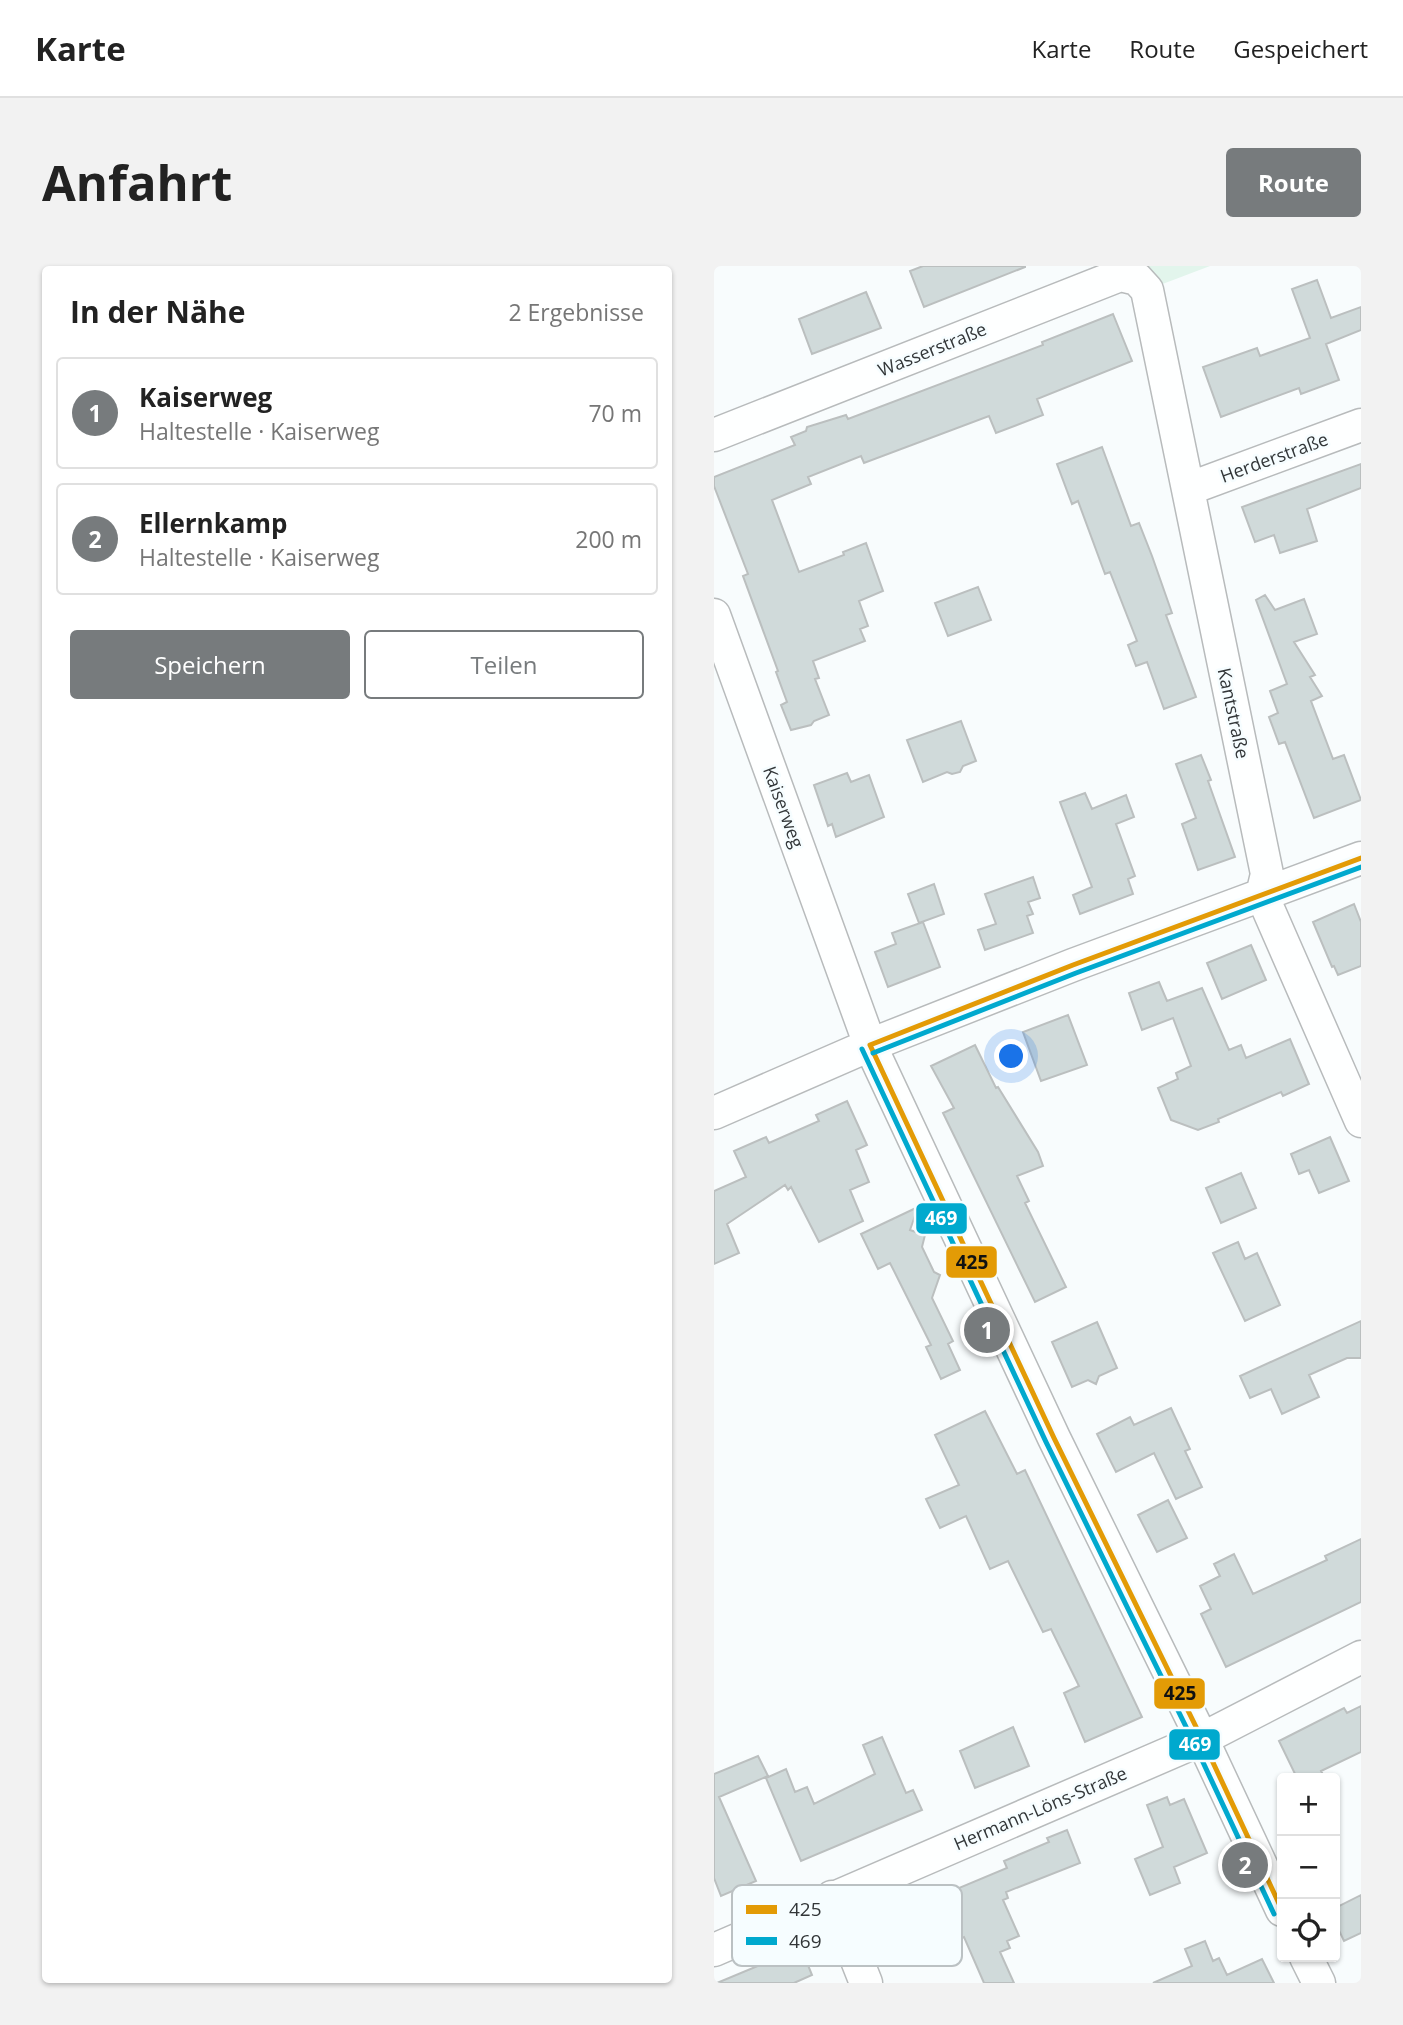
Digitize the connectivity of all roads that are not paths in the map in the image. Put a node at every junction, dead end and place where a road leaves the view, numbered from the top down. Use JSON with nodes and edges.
{"nodes":[{"id":1,"x":1147,"y":290,"type":"joint"},
{"id":2,"x":1361,"y":425,"type":"edge"},
{"id":3,"x":714,"y":435,"type":"edge"},
{"id":4,"x":1188,"y":489,"type":"junction"},
{"id":5,"x":714,"y":615,"type":"edge"},
{"id":6,"x":1361,"y":858,"type":"edge"},
{"id":7,"x":1262,"y":895,"type":"junction"},
{"id":8,"x":870,"y":1045,"type":"junction"},
{"id":9,"x":714,"y":1113,"type":"edge"},
{"id":10,"x":1361,"y":1121,"type":"edge"},
{"id":11,"x":1361,"y":1657,"type":"edge"},
{"id":12,"x":1202,"y":1739,"type":"junction"},
{"id":13,"x":860,"y":1885,"type":"edge"},
{"id":14,"x":1277,"y":1899,"type":"edge"},
{"id":15,"x":732,"y":1942,"type":"edge"},
{"id":16,"x":714,"y":1950,"type":"edge"},
{"id":17,"x":1308,"y":1962,"type":"edge"},
{"id":18,"x":859,"y":1966,"type":"edge"},
{"id":19,"x":866,"y":1983,"type":"edge"},
{"id":20,"x":1319,"y":1983,"type":"edge"}],
"edges":[{"from":1,"to":3,"type":"street","name":"Wasserstraße"},
{"from":1,"to":4,"type":"street","name":"Kantstraße"},
{"from":2,"to":4,"type":"street","name":"Herderstraße"},
{"from":4,"to":7,"type":"street","name":"Kantstraße"},
{"from":5,"to":8,"type":"street","name":"Kaiserweg"},
{"from":6,"to":7,"type":"street"},
{"from":7,"to":8,"type":"street"},
{"from":7,"to":10,"type":"street","name":"Kantstraße"},
{"from":8,"to":9,"type":"street"},
{"from":8,"to":12,"type":"street","name":"Kaiserweg"},
{"from":11,"to":12,"type":"street","name":"Hermann-Löns-Straße"},
{"from":12,"to":13,"type":"street","name":"Hermann-Löns-Straße"},
{"from":12,"to":14,"type":"street","name":"Kaiserweg"},
{"from":15,"to":16,"type":"street","name":"Hermann-Löns-Straße"},
{"from":17,"to":20,"type":"street"},
{"from":18,"to":19,"type":"street"}]}
